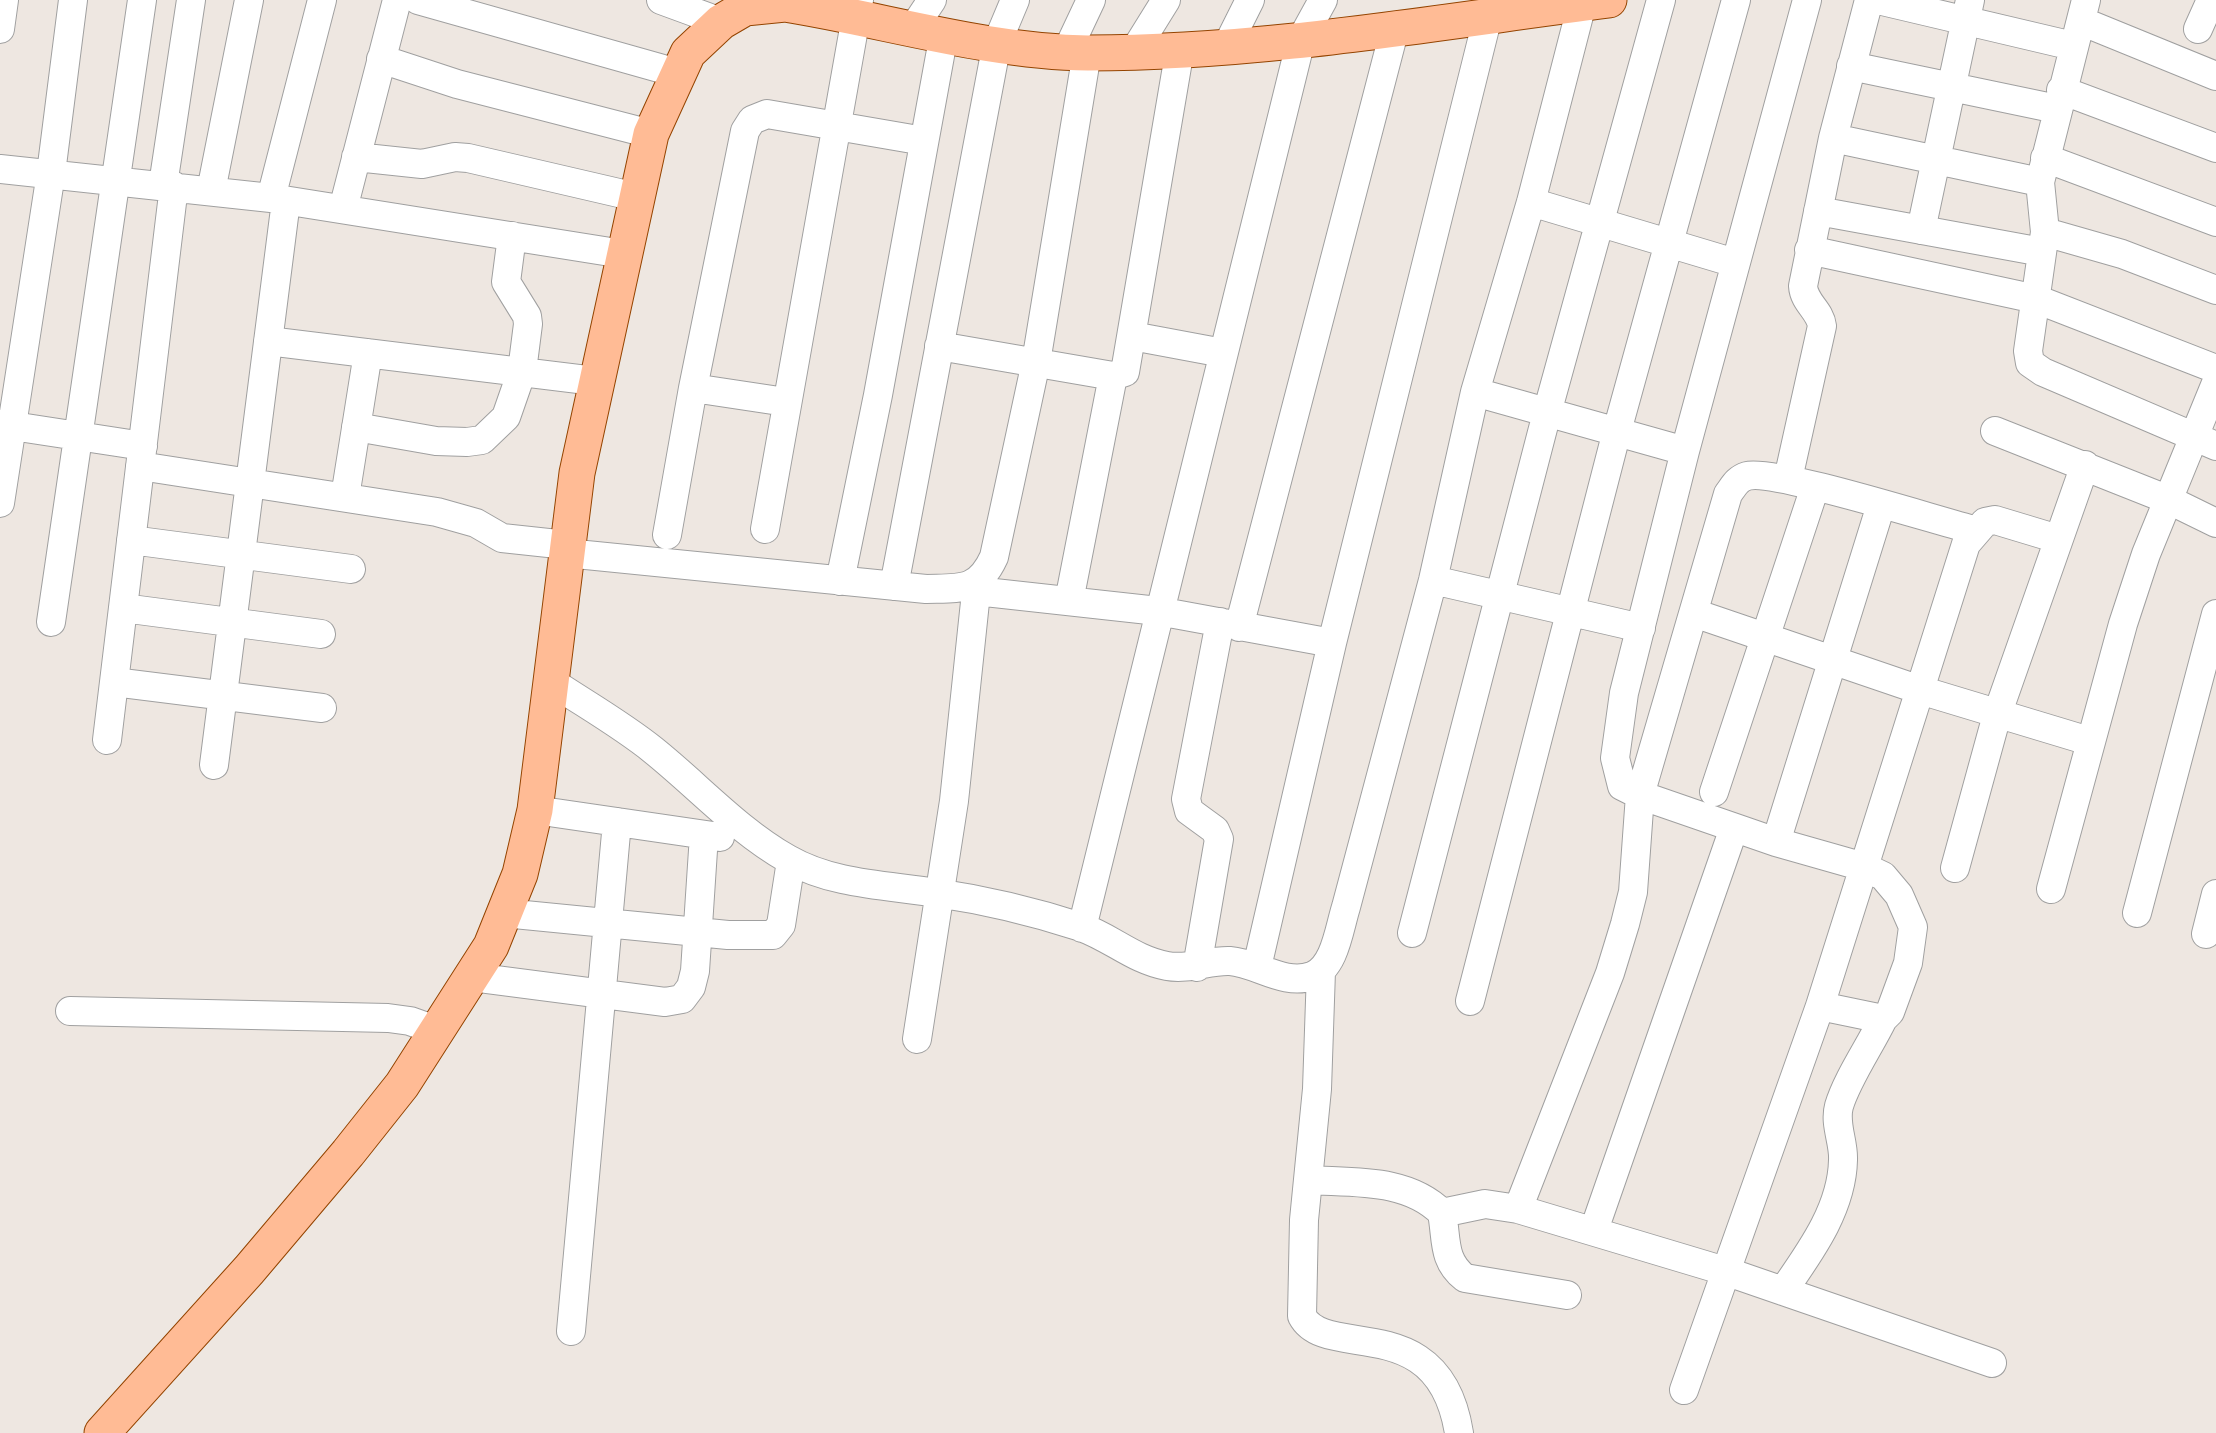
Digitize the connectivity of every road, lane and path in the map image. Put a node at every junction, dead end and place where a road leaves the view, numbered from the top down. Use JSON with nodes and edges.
{"nodes":[{"id":1,"x":4,"y":0,"type":"edge"},
{"id":2,"x":73,"y":0,"type":"edge"},
{"id":3,"x":142,"y":0,"type":"edge"},
{"id":4,"x":191,"y":0,"type":"edge"},
{"id":5,"x":249,"y":0,"type":"edge"},
{"id":6,"x":322,"y":0,"type":"edge"},
{"id":7,"x":397,"y":0,"type":"edge"},
{"id":8,"x":418,"y":0,"type":"edge"},
{"id":9,"x":662,"y":0,"type":"edge"},
{"id":10,"x":1015,"y":0,"type":"edge"},
{"id":11,"x":1091,"y":0,"type":"edge"},
{"id":12,"x":1166,"y":0,"type":"edge"},
{"id":13,"x":1250,"y":0,"type":"edge"},
{"id":14,"x":1323,"y":0,"type":"edge"},
{"id":15,"x":1661,"y":0,"type":"edge"},
{"id":16,"x":1736,"y":0,"type":"edge"},
{"id":17,"x":1807,"y":0,"type":"edge"},
{"id":18,"x":1869,"y":0,"type":"edge"},
{"id":19,"x":1878,"y":0,"type":"edge"},
{"id":20,"x":1581,"y":2,"type":"edge"},
{"id":21,"x":765,"y":3,"type":"edge"},
{"id":22,"x":859,"y":8,"type":"edge"},
{"id":23,"x":1968,"y":10,"type":"edge"},
{"id":24,"x":1467,"y":12,"type":"edge"},
{"id":25,"x":930,"y":20,"type":"edge"},
{"id":26,"x":721,"y":22,"type":"junction"},
{"id":27,"x":2080,"y":22,"type":"edge"},
{"id":28,"x":1395,"y":28,"type":"junction"},
{"id":29,"x":0,"y":29,"type":"edge"},
{"id":30,"x":1301,"y":40,"type":"junction"},
{"id":31,"x":997,"y":43,"type":"junction"},
{"id":32,"x":1227,"y":46,"type":"junction"},
{"id":33,"x":1180,"y":49,"type":"junction"},
{"id":34,"x":1135,"y":50,"type":"junction"},
{"id":35,"x":1077,"y":52,"type":"junction"},
{"id":36,"x":381,"y":60,"type":"junction"},
{"id":37,"x":1851,"y":66,"type":"junction"},
{"id":38,"x":677,"y":73,"type":"junction"},
{"id":39,"x":2216,"y":76,"type":"edge"},
{"id":40,"x":1952,"y":88,"type":"junction"},
{"id":41,"x":2059,"y":99,"type":"junction"},
{"id":42,"x":838,"y":125,"type":"junction"},
{"id":43,"x":651,"y":134,"type":"junction"},
{"id":44,"x":1833,"y":138,"type":"junction"},
{"id":45,"x":924,"y":141,"type":"junction"},
{"id":46,"x":2216,"y":148,"type":"edge"},
{"id":47,"x":356,"y":157,"type":"junction"},
{"id":48,"x":1936,"y":159,"type":"junction"},
{"id":49,"x":0,"y":169,"type":"edge"},
{"id":50,"x":2043,"y":170,"type":"junction"},
{"id":51,"x":51,"y":173,"type":"junction"},
{"id":52,"x":116,"y":180,"type":"junction"},
{"id":53,"x":169,"y":186,"type":"junction"},
{"id":54,"x":211,"y":191,"type":"junction"},
{"id":55,"x":636,"y":197,"type":"junction"},
{"id":56,"x":278,"y":200,"type":"junction"},
{"id":57,"x":1531,"y":202,"type":"junction"},
{"id":58,"x":343,"y":209,"type":"junction"},
{"id":59,"x":1818,"y":211,"type":"junction"},
{"id":60,"x":2216,"y":222,"type":"edge"},
{"id":61,"x":1600,"y":225,"type":"junction"},
{"id":62,"x":1921,"y":230,"type":"junction"},
{"id":63,"x":512,"y":236,"type":"junction"},
{"id":64,"x":2044,"y":242,"type":"junction"},
{"id":65,"x":1669,"y":245,"type":"junction"},
{"id":66,"x":1809,"y":250,"type":"junction"},
{"id":67,"x":623,"y":254,"type":"junction"},
{"id":68,"x":1735,"y":263,"type":"junction"},
{"id":69,"x":2216,"y":290,"type":"edge"},
{"id":70,"x":2036,"y":299,"type":"junction"},
{"id":71,"x":1132,"y":336,"type":"junction"},
{"id":72,"x":268,"y":341,"type":"junction"},
{"id":73,"x":939,"y":346,"type":"junction"},
{"id":74,"x":368,"y":353,"type":"junction"},
{"id":75,"x":1223,"y":354,"type":"junction"},
{"id":76,"x":1036,"y":362,"type":"junction"},
{"id":77,"x":2216,"y":369,"type":"edge"},
{"id":78,"x":522,"y":372,"type":"junction"},
{"id":79,"x":1113,"y":376,"type":"junction"},
{"id":80,"x":595,"y":380,"type":"junction"},
{"id":81,"x":2216,"y":383,"type":"edge"},
{"id":82,"x":693,"y":388,"type":"junction"},
{"id":83,"x":1475,"y":392,"type":"junction"},
{"id":84,"x":786,"y":402,"type":"junction"},
{"id":85,"x":1547,"y":413,"type":"junction"},
{"id":86,"x":6,"y":425,"type":"edge"},
{"id":87,"x":356,"y":427,"type":"junction"},
{"id":88,"x":1995,"y":431,"type":"dead end"},
{"id":89,"x":1617,"y":432,"type":"junction"},
{"id":90,"x":79,"y":437,"type":"junction"},
{"id":91,"x":2205,"y":442,"type":"edge"},
{"id":92,"x":1685,"y":451,"type":"junction"},
{"id":93,"x":142,"y":456,"type":"junction"},
{"id":94,"x":2085,"y":465,"type":"junction"},
{"id":95,"x":250,"y":481,"type":"junction"},
{"id":96,"x":1802,"y":483,"type":"junction"},
{"id":97,"x":345,"y":497,"type":"junction"},
{"id":98,"x":2169,"y":500,"type":"junction"},
{"id":99,"x":0,"y":503,"type":"edge"},
{"id":100,"x":1881,"y":505,"type":"junction"},
{"id":101,"x":2216,"y":523,"type":"edge"},
{"id":102,"x":765,"y":529,"type":"dead end"},
{"id":103,"x":1975,"y":530,"type":"junction"},
{"id":104,"x":667,"y":535,"type":"dead end"},
{"id":105,"x":2058,"y":539,"type":"junction"},
{"id":106,"x":131,"y":540,"type":"junction"},
{"id":107,"x":567,"y":549,"type":"junction"},
{"id":108,"x":241,"y":555,"type":"junction"},
{"id":109,"x":351,"y":569,"type":"dead end"},
{"id":110,"x":1433,"y":580,"type":"junction"},
{"id":111,"x":840,"y":582,"type":"junction"},
{"id":112,"x":894,"y":586,"type":"junction"},
{"id":113,"x":976,"y":587,"type":"junction"},
{"id":114,"x":1502,"y":595,"type":"junction"},
{"id":115,"x":1069,"y":601,"type":"junction"},
{"id":116,"x":123,"y":608,"type":"junction"},
{"id":117,"x":1572,"y":610,"type":"junction"},
{"id":118,"x":1158,"y":611,"type":"junction"},
{"id":119,"x":1694,"y":613,"type":"junction"},
{"id":120,"x":2216,"y":614,"type":"edge"},
{"id":121,"x":51,"y":622,"type":"dead end"},
{"id":122,"x":232,"y":622,"type":"junction"},
{"id":123,"x":1229,"y":624,"type":"junction"},
{"id":124,"x":1641,"y":628,"type":"junction"},
{"id":125,"x":321,"y":634,"type":"dead end"},
{"id":126,"x":1766,"y":638,"type":"junction"},
{"id":127,"x":1332,"y":643,"type":"junction"},
{"id":128,"x":1833,"y":660,"type":"junction"},
{"id":129,"x":2209,"y":668,"type":"edge"},
{"id":130,"x":114,"y":682,"type":"junction"},
{"id":131,"x":552,"y":682,"type":"junction"},
{"id":132,"x":1920,"y":690,"type":"junction"},
{"id":133,"x":223,"y":697,"type":"junction"},
{"id":134,"x":322,"y":708,"type":"dead end"},
{"id":135,"x":1997,"y":715,"type":"junction"},
{"id":136,"x":107,"y":740,"type":"dead end"},
{"id":137,"x":2089,"y":741,"type":"junction"},
{"id":138,"x":214,"y":765,"type":"dead end"},
{"id":139,"x":1714,"y":792,"type":"dead end"},
{"id":140,"x":1640,"y":795,"type":"junction"},
{"id":141,"x":535,"y":810,"type":"junction"},
{"id":142,"x":617,"y":822,"type":"junction"},
{"id":143,"x":1734,"y":828,"type":"junction"},
{"id":144,"x":704,"y":835,"type":"junction"},
{"id":145,"x":1776,"y":842,"type":"junction"},
{"id":146,"x":762,"y":843,"type":"junction"},
{"id":147,"x":791,"y":861,"type":"junction"},
{"id":148,"x":1864,"y":867,"type":"junction"},
{"id":149,"x":1955,"y":868,"type":"dead end"},
{"id":150,"x":2051,"y":890,"type":"dead end"},
{"id":151,"x":940,"y":893,"type":"junction"},
{"id":152,"x":2216,"y":894,"type":"edge"},
{"id":153,"x":505,"y":913,"type":"junction"},
{"id":154,"x":2137,"y":913,"type":"dead end"},
{"id":155,"x":608,"y":925,"type":"junction"},
{"id":156,"x":1082,"y":928,"type":"junction"},
{"id":157,"x":699,"y":933,"type":"junction"},
{"id":158,"x":1412,"y":933,"type":"dead end"},
{"id":159,"x":2206,"y":934,"type":"dead end"},
{"id":160,"x":1197,"y":967,"type":"junction"},
{"id":161,"x":1257,"y":967,"type":"junction"},
{"id":162,"x":1321,"y":971,"type":"junction"},
{"id":163,"x":472,"y":977,"type":"junction"},
{"id":164,"x":601,"y":995,"type":"junction"},
{"id":165,"x":1470,"y":1001,"type":"dead end"},
{"id":166,"x":1820,"y":1006,"type":"junction"},
{"id":167,"x":70,"y":1011,"type":"dead end"},
{"id":168,"x":1883,"y":1019,"type":"junction"},
{"id":169,"x":438,"y":1031,"type":"junction"},
{"id":170,"x":917,"y":1039,"type":"dead end"},
{"id":171,"x":1308,"y":1180,"type":"junction"},
{"id":172,"x":1518,"y":1209,"type":"junction"},
{"id":173,"x":1442,"y":1213,"type":"junction"},
{"id":174,"x":1594,"y":1230,"type":"junction"},
{"id":175,"x":1725,"y":1271,"type":"junction"},
{"id":176,"x":1783,"y":1291,"type":"junction"},
{"id":177,"x":1567,"y":1295,"type":"dead end"},
{"id":178,"x":571,"y":1331,"type":"dead end"},
{"id":179,"x":1992,"y":1363,"type":"dead end"},
{"id":180,"x":1684,"y":1390,"type":"dead end"},
{"id":181,"x":102,"y":1433,"type":"edge"},
{"id":182,"x":1459,"y":1433,"type":"edge"}],
"edges":[{"from":1,"to":29,"type":"street"},
{"from":2,"to":51,"type":"street"},
{"from":3,"to":52,"type":"street"},
{"from":4,"to":53,"type":"street"},
{"from":5,"to":54,"type":"street"},
{"from":6,"to":56,"type":"street"},
{"from":7,"to":36,"type":"street"},
{"from":8,"to":38,"type":"street"},
{"from":9,"to":26,"type":"street"},
{"from":10,"to":31,"type":"street"},
{"from":11,"to":35,"type":"street"},
{"from":12,"to":34,"type":"street"},
{"from":13,"to":32,"type":"street"},
{"from":14,"to":30,"type":"street"},
{"from":15,"to":61,"type":"street"},
{"from":16,"to":65,"type":"street"},
{"from":17,"to":68,"type":"street"},
{"from":18,"to":37,"type":"street"},
{"from":19,"to":23,"type":"street"},
{"from":20,"to":24,"type":"main road"},
{"from":20,"to":57,"type":"street"},
{"from":21,"to":22,"type":"main road"},
{"from":21,"to":26,"type":"main road"},
{"from":22,"to":25,"type":"main road"},
{"from":22,"to":42,"type":"street"},
{"from":23,"to":27,"type":"street"},
{"from":23,"to":40,"type":"street"},
{"from":24,"to":28,"type":"main road"},
{"from":24,"to":127,"type":"street"},
{"from":25,"to":31,"type":"main road"},
{"from":25,"to":45,"type":"street"},
{"from":26,"to":38,"type":"main road"},
{"from":27,"to":39,"type":"street"},
{"from":27,"to":41,"type":"street"},
{"from":28,"to":30,"type":"main road"},
{"from":28,"to":123,"type":"street"},
{"from":30,"to":32,"type":"main road"},
{"from":30,"to":75,"type":"street"},
{"from":31,"to":35,"type":"main road"},
{"from":31,"to":73,"type":"street"},
{"from":32,"to":33,"type":"main road"},
{"from":33,"to":34,"type":"main road"},
{"from":33,"to":71,"type":"street"},
{"from":34,"to":35,"type":"main road"},
{"from":35,"to":76,"type":"street"},
{"from":36,"to":43,"type":"street"},
{"from":36,"to":47,"type":"street"},
{"from":37,"to":40,"type":"street"},
{"from":37,"to":44,"type":"street"},
{"from":38,"to":43,"type":"main road"},
{"from":40,"to":41,"type":"street"},
{"from":40,"to":48,"type":"street"},
{"from":41,"to":46,"type":"street"},
{"from":41,"to":50,"type":"street"},
{"from":42,"to":45,"type":"street"},
{"from":42,"to":82,"type":"street"},
{"from":42,"to":84,"type":"street"},
{"from":43,"to":55,"type":"main road"},
{"from":44,"to":48,"type":"street"},
{"from":44,"to":59,"type":"street"},
{"from":45,"to":111,"type":"street"},
{"from":47,"to":55,"type":"street"},
{"from":47,"to":58,"type":"street"},
{"from":48,"to":50,"type":"street"},
{"from":48,"to":62,"type":"street"},
{"from":49,"to":51,"type":"street"},
{"from":50,"to":60,"type":"street"},
{"from":50,"to":64,"type":"street"},
{"from":51,"to":52,"type":"street"},
{"from":51,"to":86,"type":"street"},
{"from":52,"to":53,"type":"street"},
{"from":52,"to":90,"type":"street"},
{"from":53,"to":54,"type":"street"},
{"from":53,"to":93,"type":"street"},
{"from":54,"to":56,"type":"street"},
{"from":55,"to":67,"type":"main road"},
{"from":56,"to":58,"type":"street"},
{"from":56,"to":72,"type":"street"},
{"from":57,"to":61,"type":"street"},
{"from":57,"to":83,"type":"street"},
{"from":58,"to":63,"type":"street"},
{"from":59,"to":62,"type":"street"},
{"from":59,"to":66,"type":"street"},
{"from":61,"to":65,"type":"street"},
{"from":61,"to":85,"type":"street"},
{"from":62,"to":64,"type":"street"},
{"from":63,"to":67,"type":"street"},
{"from":63,"to":78,"type":"street"},
{"from":64,"to":69,"type":"street"},
{"from":64,"to":70,"type":"street"},
{"from":65,"to":68,"type":"street"},
{"from":65,"to":89,"type":"street"},
{"from":66,"to":70,"type":"street"},
{"from":66,"to":96,"type":"street"},
{"from":67,"to":80,"type":"main road"},
{"from":68,"to":92,"type":"street"},
{"from":70,"to":77,"type":"street"},
{"from":70,"to":91,"type":"street"},
{"from":71,"to":75,"type":"street"},
{"from":71,"to":79,"type":"street"},
{"from":72,"to":74,"type":"street"},
{"from":72,"to":95,"type":"street"},
{"from":73,"to":76,"type":"street"},
{"from":73,"to":112,"type":"street"},
{"from":74,"to":78,"type":"street"},
{"from":74,"to":87,"type":"street"},
{"from":75,"to":118,"type":"street"},
{"from":76,"to":79,"type":"street"},
{"from":76,"to":113,"type":"street"},
{"from":78,"to":80,"type":"street"},
{"from":78,"to":87,"type":"street"},
{"from":79,"to":115,"type":"street"},
{"from":80,"to":107,"type":"main road"},
{"from":81,"to":91,"type":"street"},
{"from":82,"to":84,"type":"street"},
{"from":82,"to":104,"type":"street"},
{"from":83,"to":85,"type":"street"},
{"from":83,"to":110,"type":"street"},
{"from":84,"to":102,"type":"street"},
{"from":85,"to":89,"type":"street"},
{"from":85,"to":114,"type":"street"},
{"from":86,"to":90,"type":"street"},
{"from":86,"to":99,"type":"street"},
{"from":87,"to":97,"type":"street"},
{"from":88,"to":94,"type":"street"},
{"from":89,"to":92,"type":"street"},
{"from":89,"to":117,"type":"street"},
{"from":90,"to":93,"type":"street"},
{"from":90,"to":121,"type":"street"},
{"from":91,"to":98,"type":"street"},
{"from":92,"to":124,"type":"street"},
{"from":93,"to":95,"type":"street"},
{"from":93,"to":106,"type":"street"},
{"from":94,"to":98,"type":"street"},
{"from":94,"to":105,"type":"street"},
{"from":95,"to":97,"type":"street"},
{"from":95,"to":108,"type":"street"},
{"from":96,"to":100,"type":"street"},
{"from":96,"to":119,"type":"street"},
{"from":96,"to":126,"type":"street"},
{"from":97,"to":107,"type":"street"},
{"from":98,"to":101,"type":"street"},
{"from":98,"to":137,"type":"street"},
{"from":100,"to":103,"type":"street"},
{"from":100,"to":128,"type":"street"},
{"from":103,"to":105,"type":"street"},
{"from":103,"to":132,"type":"street"},
{"from":105,"to":135,"type":"street"},
{"from":106,"to":108,"type":"street"},
{"from":106,"to":116,"type":"street"},
{"from":107,"to":111,"type":"street"},
{"from":107,"to":131,"type":"main road"},
{"from":108,"to":109,"type":"street"},
{"from":108,"to":122,"type":"street"},
{"from":110,"to":114,"type":"street"},
{"from":110,"to":162,"type":"street"},
{"from":111,"to":112,"type":"street"},
{"from":112,"to":113,"type":"street"},
{"from":113,"to":115,"type":"street"},
{"from":113,"to":151,"type":"street"},
{"from":114,"to":117,"type":"street"},
{"from":114,"to":158,"type":"street"},
{"from":115,"to":118,"type":"street"},
{"from":116,"to":122,"type":"street"},
{"from":116,"to":130,"type":"street"},
{"from":117,"to":124,"type":"street"},
{"from":117,"to":165,"type":"street"},
{"from":118,"to":123,"type":"street"},
{"from":118,"to":156,"type":"street"},
{"from":119,"to":126,"type":"street"},
{"from":119,"to":140,"type":"street"},
{"from":120,"to":129,"type":"street"},
{"from":122,"to":125,"type":"street"},
{"from":122,"to":133,"type":"street"},
{"from":123,"to":127,"type":"street"},
{"from":123,"to":160,"type":"street"},
{"from":124,"to":140,"type":"street"},
{"from":126,"to":128,"type":"street"},
{"from":126,"to":139,"type":"street"},
{"from":127,"to":161,"type":"street"},
{"from":128,"to":132,"type":"street"},
{"from":128,"to":145,"type":"street"},
{"from":129,"to":154,"type":"street"},
{"from":130,"to":133,"type":"street"},
{"from":130,"to":136,"type":"street"},
{"from":131,"to":141,"type":"main road"},
{"from":131,"to":146,"type":"street"},
{"from":132,"to":135,"type":"street"},
{"from":132,"to":148,"type":"street"},
{"from":133,"to":134,"type":"street"},
{"from":133,"to":138,"type":"street"},
{"from":135,"to":137,"type":"street"},
{"from":135,"to":149,"type":"street"},
{"from":137,"to":150,"type":"street"},
{"from":140,"to":143,"type":"street"},
{"from":140,"to":172,"type":"street"},
{"from":141,"to":142,"type":"street"},
{"from":141,"to":153,"type":"main road"},
{"from":142,"to":144,"type":"street"},
{"from":142,"to":155,"type":"street"},
{"from":143,"to":145,"type":"street"},
{"from":143,"to":174,"type":"street"},
{"from":144,"to":146,"type":"street"},
{"from":144,"to":157,"type":"street"},
{"from":145,"to":148,"type":"street"},
{"from":146,"to":147,"type":"street"},
{"from":147,"to":151,"type":"street"},
{"from":147,"to":157,"type":"street"},
{"from":148,"to":166,"type":"street"},
{"from":148,"to":168,"type":"street"},
{"from":151,"to":156,"type":"street"},
{"from":151,"to":170,"type":"street"},
{"from":152,"to":159,"type":"street"},
{"from":153,"to":155,"type":"street"},
{"from":153,"to":163,"type":"main road"},
{"from":155,"to":157,"type":"street"},
{"from":155,"to":164,"type":"street"},
{"from":156,"to":160,"type":"street"},
{"from":157,"to":164,"type":"street"},
{"from":160,"to":161,"type":"street"},
{"from":161,"to":162,"type":"street"},
{"from":162,"to":171,"type":"street"},
{"from":163,"to":164,"type":"street"},
{"from":163,"to":169,"type":"main road"},
{"from":164,"to":178,"type":"street"},
{"from":166,"to":168,"type":"street"},
{"from":166,"to":175,"type":"street"},
{"from":167,"to":169,"type":"street"},
{"from":168,"to":176,"type":"street"},
{"from":169,"to":181,"type":"main road"},
{"from":171,"to":173,"type":"street"},
{"from":171,"to":182,"type":"street"},
{"from":172,"to":173,"type":"street"},
{"from":172,"to":174,"type":"street"},
{"from":173,"to":177,"type":"street"},
{"from":174,"to":175,"type":"street"},
{"from":175,"to":176,"type":"street"},
{"from":175,"to":180,"type":"street"},
{"from":176,"to":179,"type":"street"}]}
